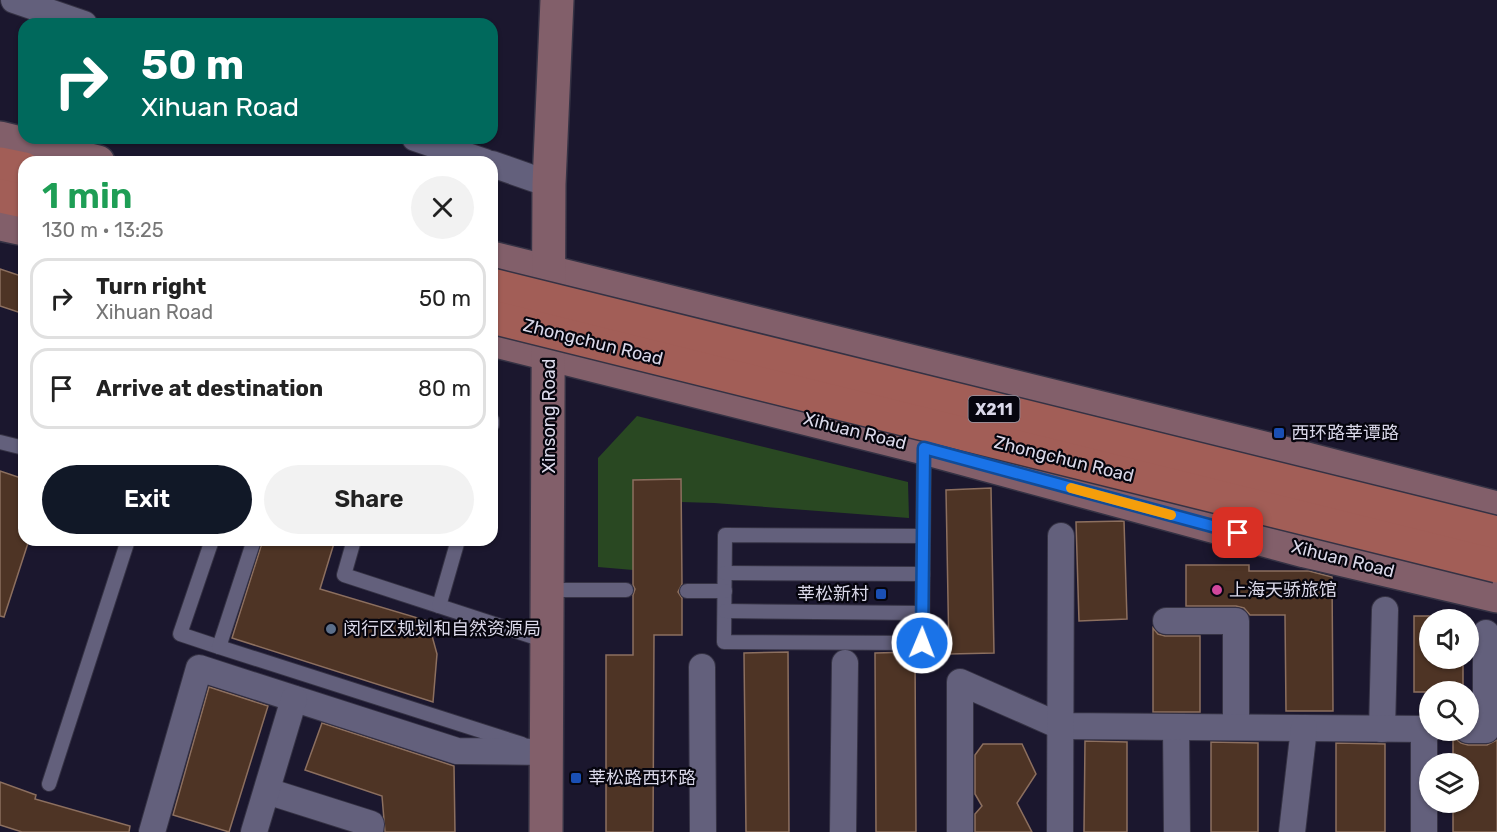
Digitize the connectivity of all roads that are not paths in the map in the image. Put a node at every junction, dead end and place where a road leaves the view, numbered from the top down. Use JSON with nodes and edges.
{"nodes":[{"id":1,"x":14,"y":0,"type":"edge"},
{"id":2,"x":557,"y":0,"type":"edge"},
{"id":3,"x":66,"y":18,"type":"edge"},
{"id":4,"x":0,"y":138,"type":"edge"},
{"id":5,"x":18,"y":142,"type":"edge"},
{"id":6,"x":24,"y":144,"type":"edge"},
{"id":7,"x":432,"y":144,"type":"edge"},
{"id":8,"x":74,"y":156,"type":"edge"},
{"id":9,"x":468,"y":156,"type":"edge"},
{"id":10,"x":0,"y":164,"type":"edge"},
{"id":11,"x":498,"y":166,"type":"edge"},
{"id":12,"x":18,"y":168,"type":"edge"},
{"id":13,"x":549,"y":184,"type":"junction"},
{"id":14,"x":0,"y":196,"type":"edge"},
{"id":15,"x":18,"y":200,"type":"edge"},
{"id":16,"x":0,"y":224,"type":"edge"},
{"id":17,"x":18,"y":228,"type":"edge"},
{"id":18,"x":498,"y":260,"type":"edge"},
{"id":19,"x":548,"y":272,"type":"junction"},
{"id":20,"x":498,"y":286,"type":"edge"},
{"id":21,"x":498,"y":318,"type":"edge"},
{"id":22,"x":498,"y":340,"type":"edge"},
{"id":23,"x":549,"y":353,"type":"junction"},
{"id":24,"x":0,"y":442,"type":"edge"},
{"id":25,"x":18,"y":446,"type":"edge"},
{"id":26,"x":924,"y":448,"type":"junction"},
{"id":27,"x":1497,"y":508,"type":"edge"},
{"id":28,"x":1497,"y":533,"type":"edge"},
{"id":29,"x":923,"y":536,"type":"junction"},
{"id":30,"x":1060,"y":536,"type":"dead end"},
{"id":31,"x":126,"y":546,"type":"edge"},
{"id":32,"x":210,"y":546,"type":"edge"},
{"id":33,"x":252,"y":546,"type":"edge"},
{"id":34,"x":352,"y":546,"type":"edge"},
{"id":35,"x":456,"y":546,"type":"edge"},
{"id":36,"x":1497,"y":566,"type":"edge"},
{"id":37,"x":725,"y":573,"type":"junction"},
{"id":38,"x":923,"y":574,"type":"junction"},
{"id":39,"x":548,"y":590,"type":"junction"},
{"id":40,"x":626,"y":590,"type":"dead end"},
{"id":41,"x":687,"y":591,"type":"dead end"},
{"id":42,"x":724,"y":591,"type":"junction"},
{"id":43,"x":1497,"y":596,"type":"edge"},
{"id":44,"x":439,"y":606,"type":"junction"},
{"id":45,"x":1385,"y":610,"type":"dead end"},
{"id":46,"x":724,"y":611,"type":"junction"},
{"id":47,"x":922,"y":613,"type":"junction"},
{"id":48,"x":1166,"y":621,"type":"dead end"},
{"id":49,"x":1486,"y":633,"type":"dead end"},
{"id":50,"x":548,"y":642,"type":"junction"},
{"id":51,"x":219,"y":647,"type":"junction"},
{"id":52,"x":844,"y":663,"type":"dead end"},
{"id":53,"x":702,"y":666,"type":"dead end"},
{"id":54,"x":294,"y":699,"type":"junction"},
{"id":55,"x":1060,"y":726,"type":"junction"},
{"id":56,"x":1176,"y":727,"type":"junction"},
{"id":57,"x":1236,"y":728,"type":"junction"},
{"id":58,"x":1304,"y":728,"type":"junction"},
{"id":59,"x":1382,"y":729,"type":"junction"},
{"id":60,"x":1419,"y":729,"type":"edge"},
{"id":61,"x":1479,"y":730,"type":"edge"},
{"id":62,"x":1427,"y":741,"type":"edge"},
{"id":63,"x":547,"y":752,"type":"junction"},
{"id":64,"x":49,"y":784,"type":"dead end"},
{"id":65,"x":267,"y":790,"type":"junction"},
{"id":66,"x":152,"y":832,"type":"edge"},
{"id":67,"x":254,"y":832,"type":"edge"},
{"id":68,"x":370,"y":832,"type":"edge"},
{"id":69,"x":546,"y":832,"type":"edge"},
{"id":70,"x":703,"y":832,"type":"edge"},
{"id":71,"x":843,"y":832,"type":"edge"},
{"id":72,"x":960,"y":832,"type":"edge"},
{"id":73,"x":1060,"y":832,"type":"edge"},
{"id":74,"x":1177,"y":832,"type":"edge"},
{"id":75,"x":1292,"y":832,"type":"edge"},
{"id":76,"x":1424,"y":832,"type":"edge"}],
"edges":[{"from":1,"to":3,"type":"street"},
{"from":2,"to":13,"type":"main road","name":"Xinsong Road"},
{"from":4,"to":5,"type":"main road"},
{"from":6,"to":8,"type":"main road"},
{"from":7,"to":9,"type":"street"},
{"from":10,"to":12,"type":"main road"},
{"from":11,"to":13,"type":"street"},
{"from":13,"to":19,"type":"main road","name":"Xinsong Road"},
{"from":14,"to":15,"type":"main road"},
{"from":16,"to":17,"type":"main road"},
{"from":18,"to":19,"type":"main road"},
{"from":19,"to":23,"type":"main road","name":"Xinsong Road"},
{"from":19,"to":27,"type":"main road"},
{"from":20,"to":28,"type":"main road","name":"Zhongchun Road","number":"X211","bridge":true},
{"from":21,"to":36,"type":"main road","name":"Zhongchun Road","number":"X211","bridge":true},
{"from":22,"to":23,"type":"main road","name":"Xihuan Road"},
{"from":23,"to":26,"type":"main road","name":"Xihuan Road"},
{"from":23,"to":39,"type":"main road","name":"Xinsong Road"},
{"from":24,"to":25,"type":"lane"},
{"from":26,"to":29,"type":"lane"},
{"from":26,"to":43,"type":"main road","name":"Xihuan Road"},
{"from":29,"to":37,"type":"lane"},
{"from":29,"to":38,"type":"lane"},
{"from":30,"to":55,"type":"street"},
{"from":31,"to":64,"type":"lane"},
{"from":32,"to":51,"type":"lane"},
{"from":33,"to":51,"type":"lane"},
{"from":34,"to":44,"type":"lane"},
{"from":35,"to":44,"type":"lane"},
{"from":37,"to":38,"type":"lane"},
{"from":37,"to":42,"type":"lane"},
{"from":38,"to":47,"type":"lane"},
{"from":39,"to":40,"type":"lane"},
{"from":39,"to":50,"type":"main road","name":"Xinsong Road"},
{"from":41,"to":42,"type":"lane"},
{"from":42,"to":46,"type":"lane"},
{"from":44,"to":50,"type":"lane"},
{"from":45,"to":59,"type":"street"},
{"from":46,"to":47,"type":"lane"},
{"from":46,"to":47,"type":"lane"},
{"from":48,"to":57,"type":"street"},
{"from":49,"to":61,"type":"street"},
{"from":50,"to":63,"type":"main road","name":"Xinsong Road"},
{"from":51,"to":63,"type":"lane"},
{"from":52,"to":71,"type":"street"},
{"from":53,"to":70,"type":"street"},
{"from":54,"to":63,"type":"street"},
{"from":54,"to":65,"type":"street"},
{"from":54,"to":66,"type":"street"},
{"from":55,"to":56,"type":"street"},
{"from":55,"to":72,"type":"street"},
{"from":55,"to":73,"type":"street"},
{"from":56,"to":57,"type":"street"},
{"from":56,"to":74,"type":"street"},
{"from":57,"to":58,"type":"street"},
{"from":58,"to":59,"type":"street"},
{"from":58,"to":75,"type":"street"},
{"from":59,"to":60,"type":"street"},
{"from":62,"to":76,"type":"street"},
{"from":63,"to":69,"type":"main road","name":"Xinsong Road"},
{"from":65,"to":67,"type":"street"},
{"from":65,"to":68,"type":"street"}]}
